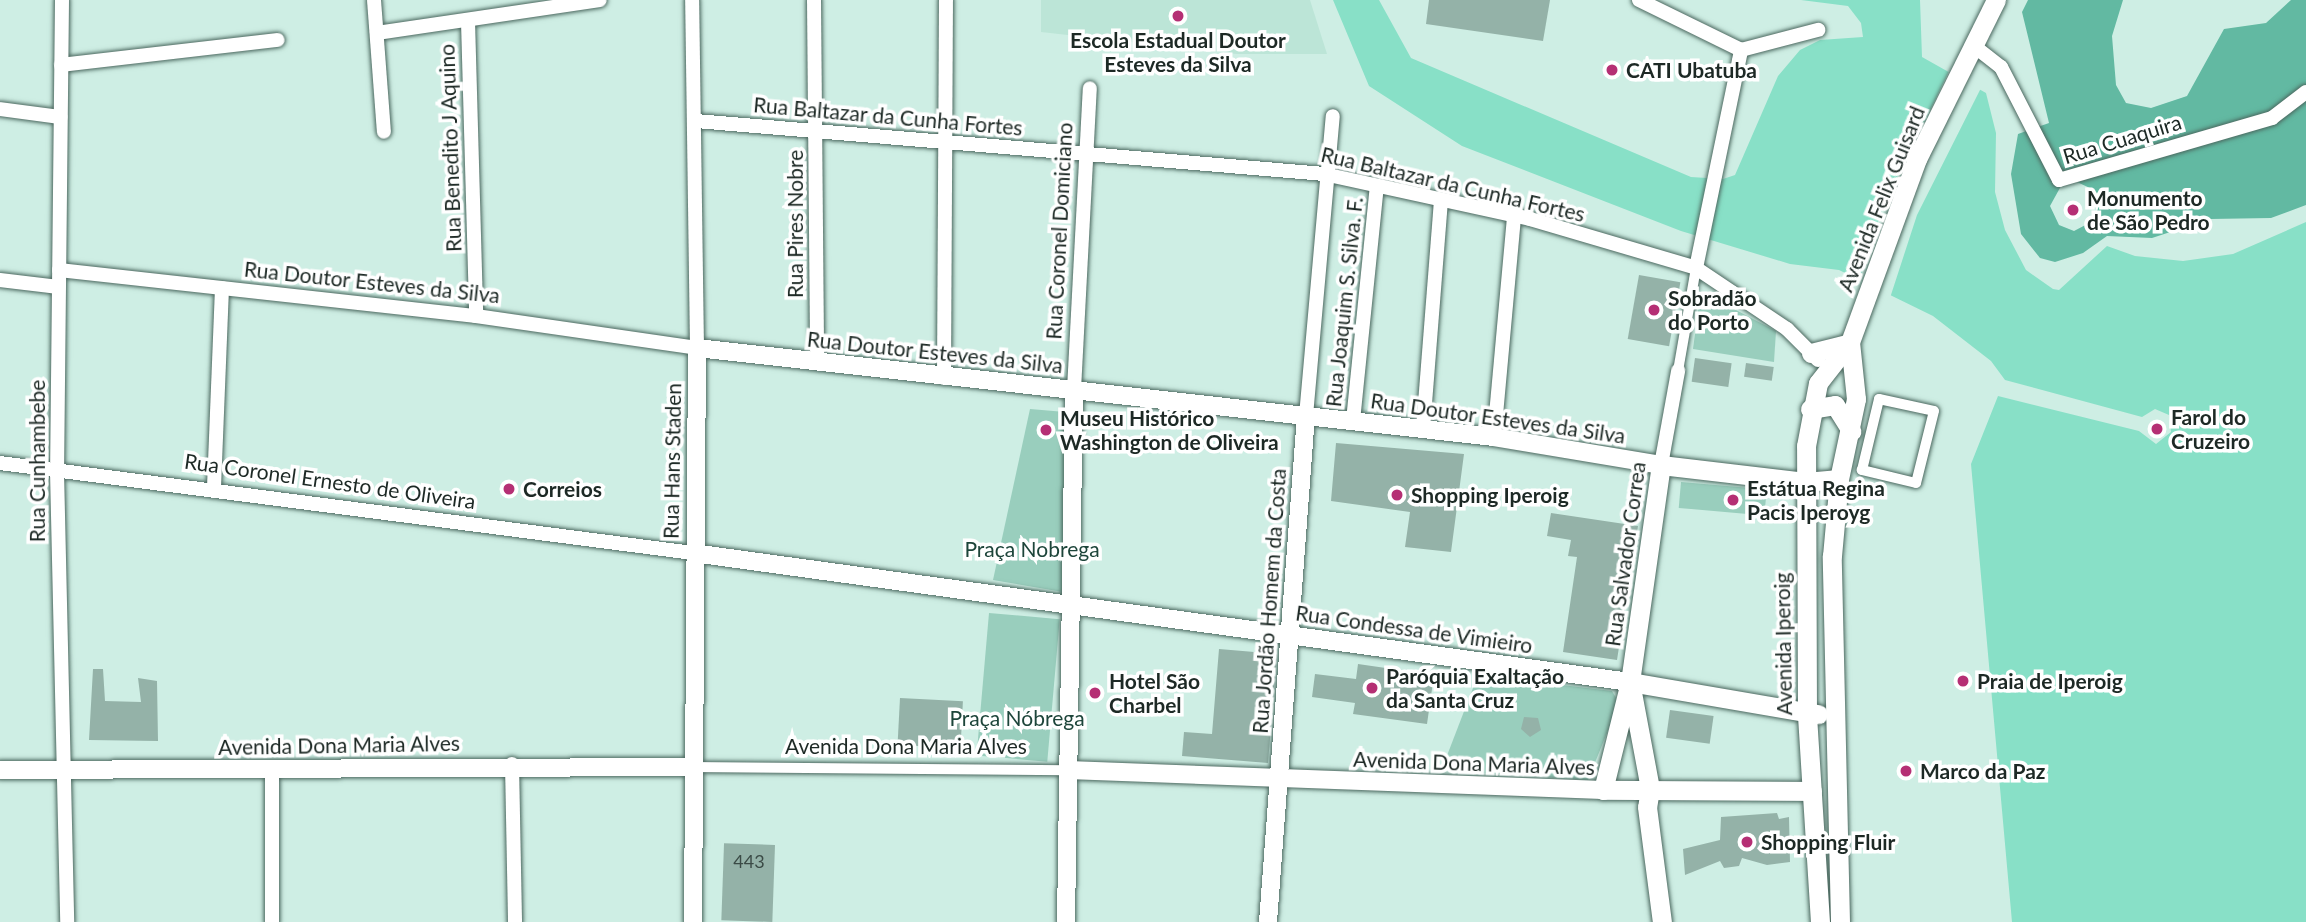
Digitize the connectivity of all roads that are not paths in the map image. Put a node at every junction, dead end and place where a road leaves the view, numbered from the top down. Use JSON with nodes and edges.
{"nodes":[{"id":1,"x":62,"y":0,"type":"edge"},
{"id":2,"x":374,"y":0,"type":"edge"},
{"id":3,"x":600,"y":0,"type":"edge"},
{"id":4,"x":692,"y":0,"type":"edge"},
{"id":5,"x":814,"y":0,"type":"edge"},
{"id":6,"x":946,"y":0,"type":"edge"},
{"id":7,"x":1639,"y":0,"type":"edge"},
{"id":8,"x":1996,"y":0,"type":"edge"},
{"id":9,"x":534,"y":5,"type":"edge"},
{"id":10,"x":468,"y":21,"type":"junction"},
{"id":11,"x":1818,"y":30,"type":"dead end"},
{"id":12,"x":377,"y":33,"type":"junction"},
{"id":13,"x":278,"y":40,"type":"dead end"},
{"id":14,"x":1974,"y":46,"type":"junction"},
{"id":15,"x":1741,"y":50,"type":"junction"},
{"id":16,"x":61,"y":65,"type":"junction"},
{"id":17,"x":1090,"y":88,"type":"dead end"},
{"id":18,"x":2306,"y":92,"type":"edge"},
{"id":19,"x":0,"y":109,"type":"edge"},
{"id":20,"x":1333,"y":116,"type":"dead end"},
{"id":21,"x":60,"y":117,"type":"junction"},
{"id":22,"x":696,"y":121,"type":"junction"},
{"id":23,"x":815,"y":131,"type":"junction"},
{"id":24,"x":384,"y":132,"type":"dead end"},
{"id":25,"x":946,"y":142,"type":"junction"},
{"id":26,"x":1083,"y":153,"type":"junction"},
{"id":27,"x":1324,"y":174,"type":"junction"},
{"id":28,"x":1377,"y":186,"type":"junction"},
{"id":29,"x":1441,"y":200,"type":"junction"},
{"id":30,"x":1514,"y":217,"type":"junction"},
{"id":31,"x":1697,"y":262,"type":"junction"},
{"id":32,"x":59,"y":270,"type":"junction"},
{"id":33,"x":0,"y":280,"type":"edge"},
{"id":34,"x":59,"y":287,"type":"junction"},
{"id":35,"x":222,"y":288,"type":"junction"},
{"id":36,"x":476,"y":316,"type":"junction"},
{"id":37,"x":1850,"y":342,"type":"junction"},
{"id":38,"x":697,"y":348,"type":"junction"},
{"id":39,"x":1811,"y":353,"type":"junction"},
{"id":40,"x":817,"y":363,"type":"junction"},
{"id":41,"x":1827,"y":369,"type":"junction"},
{"id":42,"x":1678,"y":371,"type":"joint"},
{"id":43,"x":944,"y":378,"type":"junction"},
{"id":44,"x":1074,"y":390,"type":"junction"},
{"id":45,"x":1856,"y":399,"type":"junction"},
{"id":46,"x":1879,"y":399,"type":"joint"},
{"id":47,"x":1810,"y":409,"type":"junction"},
{"id":48,"x":1306,"y":416,"type":"junction"},
{"id":49,"x":1353,"y":421,"type":"junction"},
{"id":50,"x":1423,"y":429,"type":"junction"},
{"id":51,"x":1851,"y":431,"type":"junction"},
{"id":52,"x":1494,"y":437,"type":"junction"},
{"id":53,"x":0,"y":463,"type":"edge"},
{"id":54,"x":1661,"y":465,"type":"junction"},
{"id":55,"x":57,"y":471,"type":"junction"},
{"id":56,"x":1839,"y":479,"type":"junction"},
{"id":57,"x":1805,"y":482,"type":"junction"},
{"id":58,"x":214,"y":486,"type":"junction"},
{"id":59,"x":693,"y":553,"type":"junction"},
{"id":60,"x":1070,"y":605,"type":"junction"},
{"id":61,"x":1289,"y":635,"type":"junction"},
{"id":62,"x":1630,"y":682,"type":"junction"},
{"id":63,"x":1807,"y":714,"type":"junction"},
{"id":64,"x":1833,"y":714,"type":"junction"},
{"id":65,"x":512,"y":764,"type":"junction"},
{"id":66,"x":690,"y":766,"type":"junction"},
{"id":67,"x":272,"y":769,"type":"junction"},
{"id":68,"x":1068,"y":769,"type":"junction"},
{"id":69,"x":0,"y":770,"type":"edge"},
{"id":70,"x":63,"y":770,"type":"junction"},
{"id":71,"x":1278,"y":778,"type":"junction"},
{"id":72,"x":1650,"y":789,"type":"junction"},
{"id":73,"x":1603,"y":790,"type":"junction"},
{"id":74,"x":1812,"y":792,"type":"junction"},
{"id":75,"x":67,"y":922,"type":"edge"},
{"id":76,"x":272,"y":922,"type":"edge"},
{"id":77,"x":515,"y":922,"type":"edge"},
{"id":78,"x":693,"y":922,"type":"edge"},
{"id":79,"x":1066,"y":922,"type":"edge"},
{"id":80,"x":1268,"y":922,"type":"edge"},
{"id":81,"x":1662,"y":922,"type":"edge"},
{"id":82,"x":1821,"y":922,"type":"edge"},
{"id":83,"x":1840,"y":922,"type":"edge"}],
"edges":[{"from":1,"to":16,"type":"street","name":"Rua Cunhambebe"},
{"from":2,"to":12,"type":"street"},
{"from":3,"to":9,"type":"street"},
{"from":4,"to":22,"type":"street","name":"Rua Hans Staden"},
{"from":5,"to":23,"type":"street","name":"Rua Pires Nobre"},
{"from":6,"to":25,"type":"street"},
{"from":7,"to":15,"type":"street"},
{"from":8,"to":14,"type":"main road","name":"Avenida Felix Guisard"},
{"from":9,"to":10,"type":"street"},
{"from":10,"to":12,"type":"street"},
{"from":10,"to":36,"type":"street","name":"Rua Benedito J Aquino"},
{"from":11,"to":15,"type":"street"},
{"from":12,"to":24,"type":"street"},
{"from":13,"to":16,"type":"street"},
{"from":14,"to":18,"type":"street","name":"Rua Cuaquira"},
{"from":14,"to":37,"type":"main road","name":"Avenida Felix Guisard"},
{"from":15,"to":31,"type":"street"},
{"from":16,"to":21,"type":"street","name":"Rua Cunhambebe"},
{"from":17,"to":26,"type":"street","name":"Rua Coronel Domiciano"},
{"from":19,"to":21,"type":"street"},
{"from":20,"to":27,"type":"street","name":"Rua Jordão Homem da Costa"},
{"from":21,"to":32,"type":"street","name":"Rua Cunhambebe"},
{"from":22,"to":23,"type":"street","name":"Rua Baltazar da Cunha Fortes"},
{"from":22,"to":38,"type":"street","name":"Rua Hans Staden"},
{"from":23,"to":25,"type":"street","name":"Rua Baltazar da Cunha Fortes"},
{"from":23,"to":40,"type":"street","name":"Rua Pires Nobre"},
{"from":25,"to":26,"type":"street","name":"Rua Baltazar da Cunha Fortes"},
{"from":25,"to":43,"type":"street"},
{"from":26,"to":27,"type":"street","name":"Rua Baltazar da Cunha Fortes"},
{"from":26,"to":44,"type":"street","name":"Rua Coronel Domiciano"},
{"from":27,"to":28,"type":"street","name":"Rua Baltazar da Cunha Fortes"},
{"from":27,"to":48,"type":"street","name":"Rua Jordão Homem da Costa"},
{"from":28,"to":29,"type":"street","name":"Rua Baltazar da Cunha Fortes"},
{"from":28,"to":49,"type":"street","name":"Rua Joaquim S. Silva. F."},
{"from":29,"to":30,"type":"street","name":"Rua Baltazar da Cunha Fortes"},
{"from":29,"to":50,"type":"street"},
{"from":30,"to":31,"type":"street","name":"Rua Baltazar da Cunha Fortes"},
{"from":30,"to":52,"type":"street"},
{"from":31,"to":39,"type":"street","name":"Rua Baltazar da Cunha Fortes"},
{"from":31,"to":42,"type":"street","name":"Rua Salvador Correa"},
{"from":32,"to":34,"type":"street","name":"Rua Cunhambebe"},
{"from":32,"to":35,"type":"street","name":"Rua Doutor Esteves da Silva"},
{"from":33,"to":34,"type":"street"},
{"from":34,"to":55,"type":"street","name":"Rua Cunhambebe"},
{"from":35,"to":36,"type":"street","name":"Rua Doutor Esteves da Silva"},
{"from":35,"to":58,"type":"street"},
{"from":36,"to":38,"type":"street","name":"Rua Doutor Esteves da Silva"},
{"from":37,"to":39,"type":"main road"},
{"from":37,"to":41,"type":"main road","name":"Avenida Felix Guisard"},
{"from":37,"to":45,"type":"main road","name":"Avenida Felix Guisard"},
{"from":38,"to":40,"type":"street","name":"Rua Doutor Esteves da Silva"},
{"from":38,"to":59,"type":"street","name":"Rua Hans Staden"},
{"from":39,"to":41,"type":"street","name":"Rua Baltazar da Cunha Fortes"},
{"from":40,"to":43,"type":"street","name":"Rua Doutor Esteves da Silva"},
{"from":41,"to":45,"type":"main road"},
{"from":41,"to":47,"type":"main road","name":"Avenida Iperoig"},
{"from":42,"to":54,"type":"street","name":"Rua Salvador Correa"},
{"from":43,"to":44,"type":"street","name":"Rua Doutor Esteves da Silva"},
{"from":44,"to":48,"type":"street","name":"Rua Doutor Esteves da Silva"},
{"from":44,"to":60,"type":"street","name":"Rua Coronel Domiciano"},
{"from":45,"to":51,"type":"main road"},
{"from":46,"to":46,"type":"street"},
{"from":47,"to":51,"type":"main road"},
{"from":47,"to":57,"type":"main road","name":"Avenida Iperoig"},
{"from":48,"to":49,"type":"street","name":"Rua Doutor Esteves da Silva"},
{"from":48,"to":61,"type":"street","name":"Rua Jordão Homem da Costa"},
{"from":49,"to":50,"type":"street","name":"Rua Doutor Esteves da Silva"},
{"from":50,"to":52,"type":"street","name":"Rua Doutor Esteves da Silva"},
{"from":51,"to":56,"type":"main road"},
{"from":52,"to":54,"type":"street","name":"Rua Doutor Esteves da Silva"},
{"from":53,"to":55,"type":"street","name":"Rua Coronel Ernesto de Oliveira"},
{"from":54,"to":57,"type":"main road","name":"Rua Doutor Esteves da Silva"},
{"from":54,"to":62,"type":"main road","name":"Rua Salvador Correa"},
{"from":55,"to":58,"type":"street","name":"Rua Coronel Ernesto de Oliveira"},
{"from":55,"to":70,"type":"street","name":"Rua Cunhambebe"},
{"from":56,"to":57,"type":"main road","name":"Rua Doutor Esteves da Silva"},
{"from":56,"to":64,"type":"main road"},
{"from":57,"to":63,"type":"main road","name":"Avenida Iperoig"},
{"from":58,"to":59,"type":"street","name":"Rua Coronel Ernesto de Oliveira"},
{"from":59,"to":60,"type":"street","name":"Rua Coronel Ernesto de Oliveira"},
{"from":59,"to":66,"type":"street","name":"Rua Hans Staden"},
{"from":60,"to":61,"type":"street","name":"Rua Condessa de Vimieiro"},
{"from":60,"to":68,"type":"street","name":"Rua Coronel Domiciano"},
{"from":61,"to":62,"type":"street","name":"Rua Condessa de Vimieiro"},
{"from":61,"to":71,"type":"street","name":"Rua Jordão Homem da Costa"},
{"from":62,"to":63,"type":"main road","name":"Rua Condessa de Vimieiro"},
{"from":62,"to":72,"type":"main road","name":"Rua Salvador Correa"},
{"from":62,"to":73,"type":"main road","name":"Rua Salvador Correa"},
{"from":63,"to":64,"type":"main road","name":"Rua Condessa de Vimieiro"},
{"from":63,"to":74,"type":"main road","name":"Avenida Iperoig"},
{"from":64,"to":83,"type":"main road"},
{"from":65,"to":66,"type":"street","name":"Avenida Dona Maria Alves"},
{"from":65,"to":67,"type":"street","name":"Avenida Dona Maria Alves"},
{"from":65,"to":77,"type":"street"},
{"from":66,"to":68,"type":"street","name":"Avenida Dona Maria Alves"},
{"from":66,"to":78,"type":"street","name":"Rua Hans Staden"},
{"from":67,"to":70,"type":"street","name":"Avenida Dona Maria Alves"},
{"from":67,"to":76,"type":"street"},
{"from":68,"to":71,"type":"street","name":"Avenida Dona Maria Alves"},
{"from":68,"to":79,"type":"street","name":"Rua Coronel Domiciano"},
{"from":69,"to":70,"type":"street","name":"Avenida Dona Maria Alves"},
{"from":70,"to":75,"type":"street","name":"Rua Cunhambebe"},
{"from":71,"to":73,"type":"street","name":"Avenida Dona Maria Alves"},
{"from":71,"to":80,"type":"street","name":"Rua Jordão Homem da Costa"},
{"from":72,"to":73,"type":"main road","name":"Avenida Dona Maria Alves"},
{"from":72,"to":74,"type":"main road","name":"Avenida Dona Maria Alves"},
{"from":72,"to":81,"type":"main road","name":"Rua Salvador Correa"},
{"from":74,"to":82,"type":"main road","name":"Avenida Iperoig"}]}
